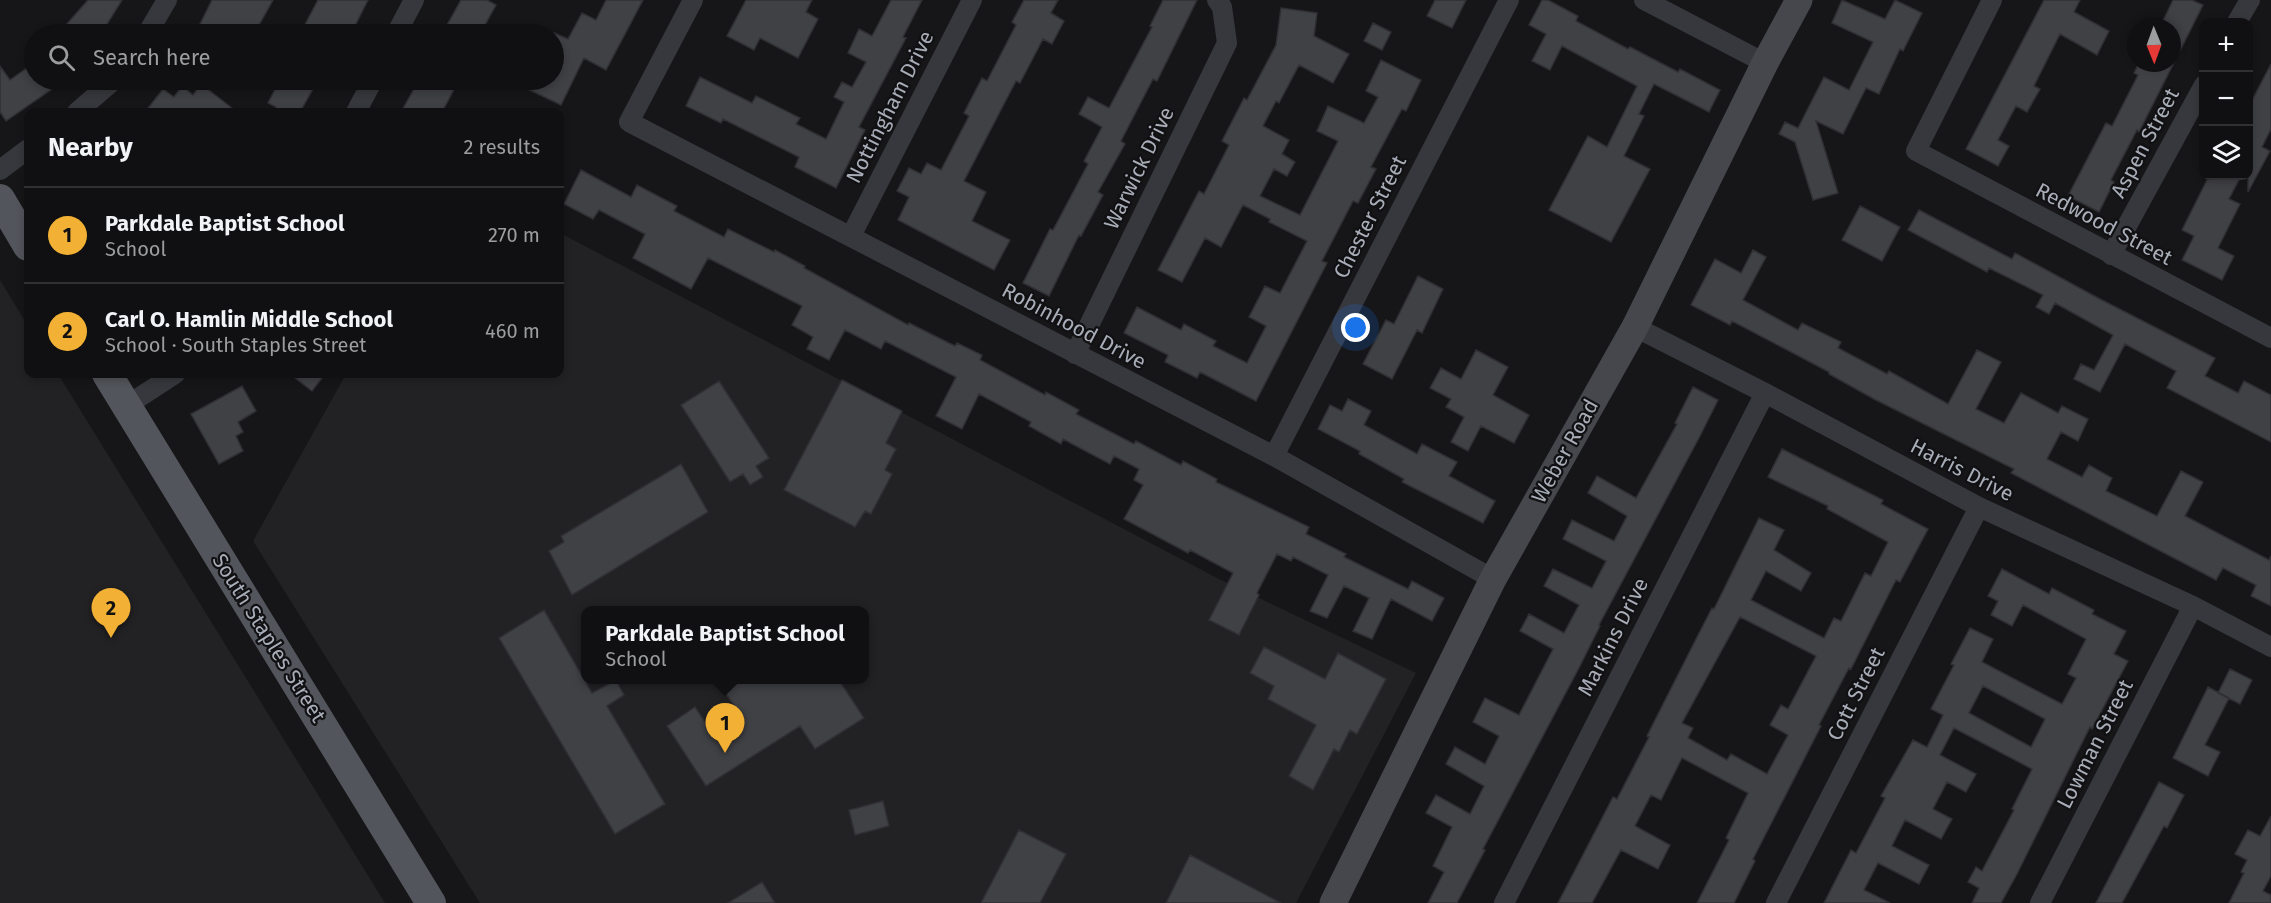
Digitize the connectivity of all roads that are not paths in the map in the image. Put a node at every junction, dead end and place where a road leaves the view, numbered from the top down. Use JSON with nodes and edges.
{"nodes":[{"id":1,"x":167,"y":0,"type":"edge"},
{"id":2,"x":414,"y":0,"type":"edge"},
{"id":3,"x":693,"y":0,"type":"edge"},
{"id":4,"x":972,"y":0,"type":"edge"},
{"id":5,"x":1217,"y":0,"type":"edge"},
{"id":6,"x":1509,"y":0,"type":"edge"},
{"id":7,"x":1644,"y":0,"type":"edge"},
{"id":8,"x":1799,"y":0,"type":"edge"},
{"id":9,"x":1992,"y":0,"type":"edge"},
{"id":10,"x":2250,"y":0,"type":"edge"},
{"id":11,"x":2239,"y":18,"type":"edge"},
{"id":12,"x":153,"y":24,"type":"edge"},
{"id":13,"x":401,"y":24,"type":"edge"},
{"id":14,"x":1765,"y":63,"type":"junction"},
{"id":15,"x":102,"y":90,"type":"edge"},
{"id":16,"x":368,"y":90,"type":"edge"},
{"id":17,"x":2199,"y":94,"type":"edge"},
{"id":18,"x":82,"y":108,"type":"edge"},
{"id":19,"x":358,"y":108,"type":"edge"},
{"id":20,"x":24,"y":152,"type":"edge"},
{"id":21,"x":0,"y":170,"type":"edge"},
{"id":22,"x":0,"y":199,"type":"edge"},
{"id":23,"x":851,"y":236,"type":"junction"},
{"id":24,"x":24,"y":239,"type":"edge"},
{"id":25,"x":2111,"y":255,"type":"junction"},
{"id":26,"x":1635,"y":327,"type":"junction"},
{"id":27,"x":2271,"y":338,"type":"edge"},
{"id":28,"x":1075,"y":354,"type":"junction"},
{"id":29,"x":109,"y":378,"type":"edge"},
{"id":30,"x":168,"y":378,"type":"edge"},
{"id":31,"x":1765,"y":393,"type":"junction"},
{"id":32,"x":126,"y":406,"type":"junction"},
{"id":33,"x":1274,"y":456,"type":"junction"},
{"id":34,"x":1979,"y":507,"type":"junction"},
{"id":35,"x":1493,"y":579,"type":"junction"},
{"id":36,"x":2193,"y":606,"type":"junction"},
{"id":37,"x":2271,"y":647,"type":"edge"},
{"id":38,"x":431,"y":903,"type":"edge"},
{"id":39,"x":1333,"y":903,"type":"edge"},
{"id":40,"x":1504,"y":903,"type":"edge"},
{"id":41,"x":1776,"y":903,"type":"edge"},
{"id":42,"x":2040,"y":903,"type":"edge"}],
"edges":[{"from":1,"to":12,"type":"street"},
{"from":2,"to":13,"type":"street"},
{"from":3,"to":23,"type":"street","name":"Robinhood Drive"},
{"from":4,"to":23,"type":"street","name":"Nottingham Drive"},
{"from":5,"to":28,"type":"street","name":"Warwick Drive"},
{"from":6,"to":33,"type":"street","name":"Chester Street"},
{"from":7,"to":14,"type":"street"},
{"from":8,"to":14,"type":"main road","name":"Weber Road"},
{"from":9,"to":25,"type":"street","name":"Redwood Street"},
{"from":10,"to":11,"type":"street"},
{"from":14,"to":26,"type":"main road","name":"Weber Road"},
{"from":15,"to":18,"type":"street"},
{"from":16,"to":19,"type":"street"},
{"from":17,"to":25,"type":"street","name":"Aspen Street"},
{"from":20,"to":21,"type":"street"},
{"from":22,"to":24,"type":"main road"},
{"from":23,"to":28,"type":"street","name":"Robinhood Drive"},
{"from":25,"to":27,"type":"street","name":"Redwood Street"},
{"from":26,"to":31,"type":"street","name":"Harris Drive"},
{"from":26,"to":35,"type":"main road","name":"Weber Road"},
{"from":28,"to":33,"type":"street","name":"Robinhood Drive"},
{"from":29,"to":32,"type":"main road","name":"South Staples Street"},
{"from":30,"to":32,"type":"street"},
{"from":31,"to":34,"type":"street","name":"Harris Drive"},
{"from":31,"to":40,"type":"street","name":"Markins Drive"},
{"from":32,"to":38,"type":"main road","name":"South Staples Street"},
{"from":33,"to":35,"type":"street","name":"Robinhood Drive"},
{"from":34,"to":36,"type":"street","name":"Harris Drive"},
{"from":34,"to":41,"type":"street","name":"Cott Street"},
{"from":35,"to":39,"type":"main road","name":"Weber Road"},
{"from":36,"to":37,"type":"street","name":"Harris Drive"},
{"from":36,"to":42,"type":"street","name":"Lowman Street"}]}
